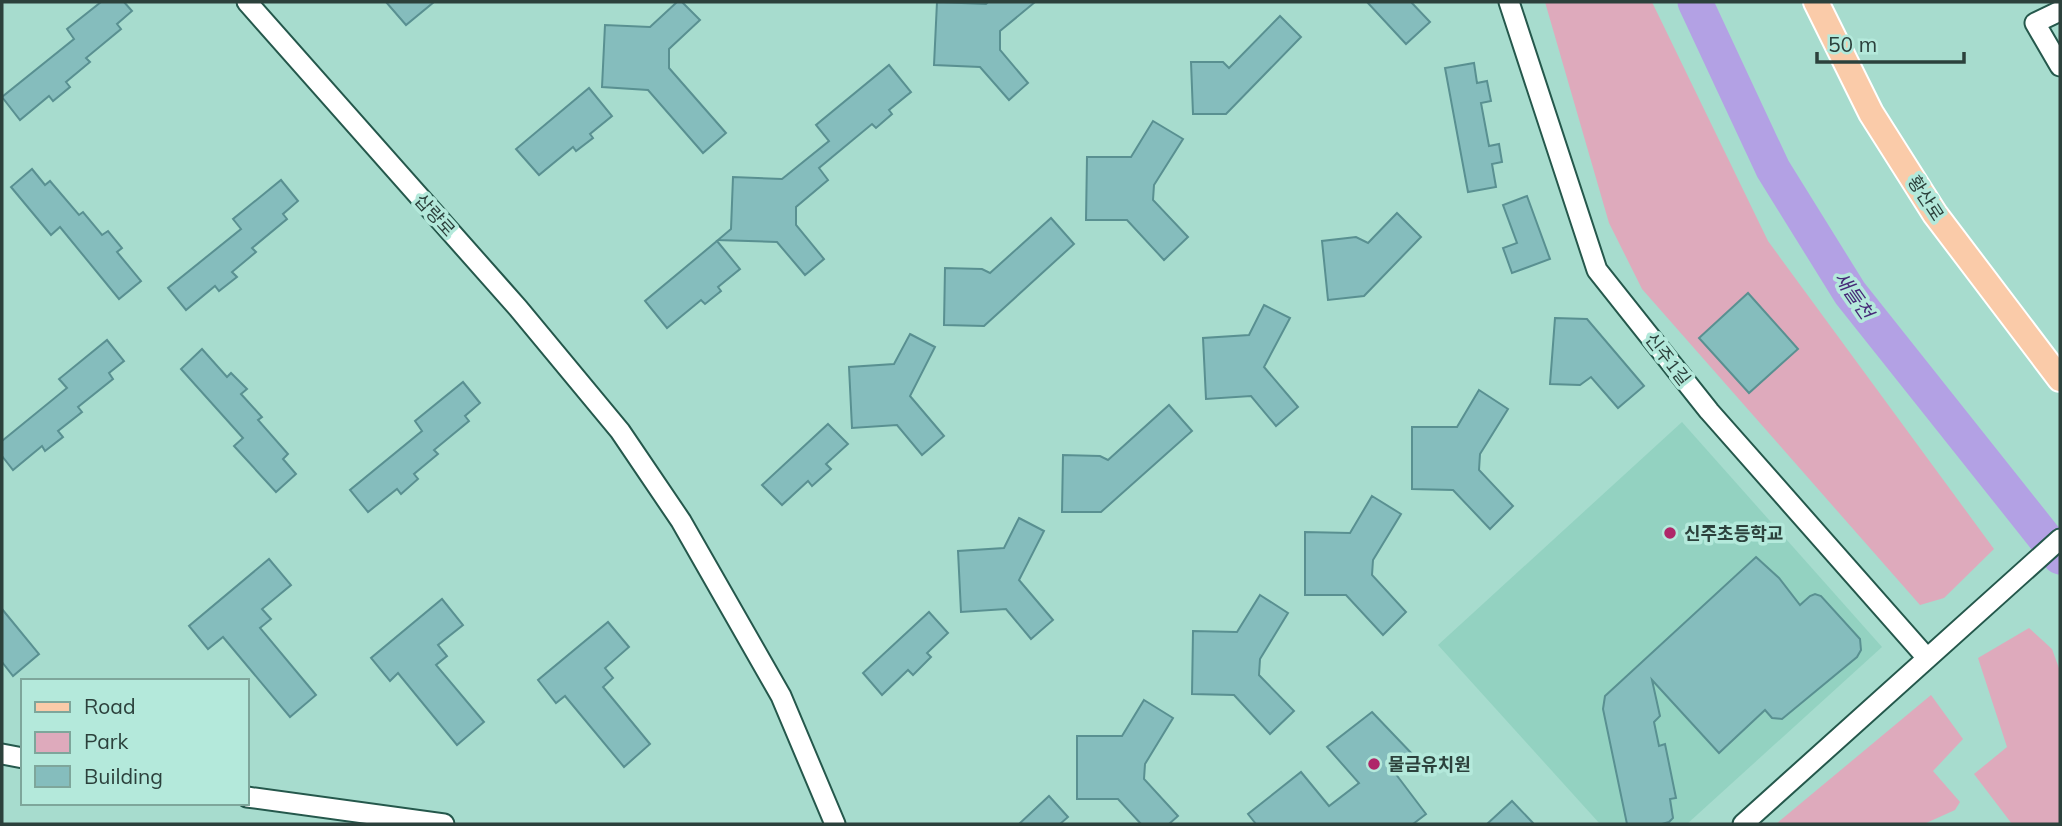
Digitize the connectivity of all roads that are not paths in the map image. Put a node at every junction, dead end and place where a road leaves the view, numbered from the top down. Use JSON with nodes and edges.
{"nodes":[{"id":1,"x":1509,"y":2,"type":"edge"},
{"id":2,"x":1816,"y":2,"type":"edge"},
{"id":3,"x":251,"y":3,"type":"edge"},
{"id":4,"x":2060,"y":11,"type":"edge"},
{"id":5,"x":2060,"y":66,"type":"edge"},
{"id":6,"x":2060,"y":379,"type":"edge"},
{"id":7,"x":2060,"y":540,"type":"edge"},
{"id":8,"x":1927,"y":658,"type":"junction"},
{"id":9,"x":2,"y":754,"type":"edge"},
{"id":10,"x":21,"y":758,"type":"edge"},
{"id":11,"x":248,"y":797,"type":"edge"},
{"id":12,"x":444,"y":824,"type":"edge"},
{"id":13,"x":835,"y":824,"type":"edge"},
{"id":14,"x":1743,"y":824,"type":"edge"}],
"edges":[{"from":1,"to":8,"type":"street","name":"신주1길"},
{"from":2,"to":6,"type":"main road","name":"황산로"},
{"from":3,"to":13,"type":"street","name":"삽량로"},
{"from":4,"to":5,"type":"street"},
{"from":7,"to":8,"type":"street"},
{"from":8,"to":14,"type":"street"},
{"from":9,"to":10,"type":"street"},
{"from":11,"to":12,"type":"street"}]}
